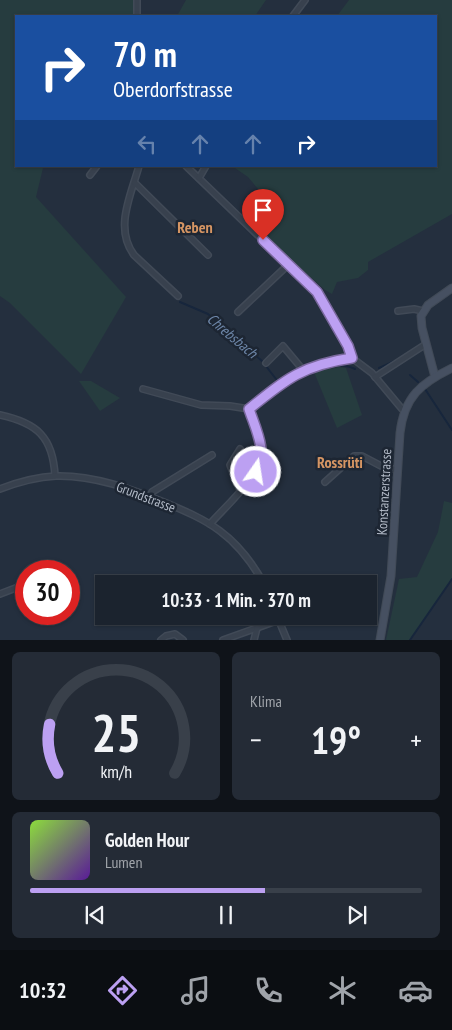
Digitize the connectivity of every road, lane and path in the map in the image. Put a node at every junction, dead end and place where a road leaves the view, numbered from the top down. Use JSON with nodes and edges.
{"nodes":[{"id":1,"x":137,"y":0,"type":"edge"},
{"id":2,"x":305,"y":0,"type":"edge"},
{"id":3,"x":137,"y":15,"type":"edge"},
{"id":4,"x":294,"y":15,"type":"edge"},
{"id":5,"x":97,"y":167,"type":"edge"},
{"id":6,"x":139,"y":167,"type":"edge"},
{"id":7,"x":187,"y":167,"type":"edge"},
{"id":8,"x":205,"y":167,"type":"edge"},
{"id":9,"x":90,"y":175,"type":"dead end"},
{"id":10,"x":199,"y":178,"type":"junction"},
{"id":11,"x":134,"y":183,"type":"junction"},
{"id":12,"x":208,"y":255,"type":"dead end"},
{"id":13,"x":288,"y":265,"type":"junction"},
{"id":14,"x":452,"y":288,"type":"edge"},
{"id":15,"x":178,"y":296,"type":"dead end"},
{"id":16,"x":398,"y":311,"type":"dead end"},
{"id":17,"x":423,"y":311,"type":"junction"},
{"id":18,"x":238,"y":312,"type":"dead end"},
{"id":19,"x":426,"y":344,"type":"junction"},
{"id":20,"x":352,"y":358,"type":"junction"},
{"id":21,"x":266,"y":363,"type":"dead end"},
{"id":22,"x":452,"y":368,"type":"edge"},
{"id":23,"x":303,"y":370,"type":"junction"},
{"id":24,"x":375,"y":377,"type":"junction"},
{"id":25,"x":435,"y":377,"type":"junction"},
{"id":26,"x":143,"y":389,"type":"dead end"},
{"id":27,"x":249,"y":409,"type":"junction"},
{"id":28,"x":405,"y":410,"type":"junction"},
{"id":29,"x":0,"y":415,"type":"edge"},
{"id":30,"x":240,"y":449,"type":"dead end"},
{"id":31,"x":212,"y":455,"type":"dead end"},
{"id":32,"x":398,"y":470,"type":"junction"},
{"id":33,"x":55,"y":476,"type":"junction"},
{"id":34,"x":325,"y":482,"type":"dead end"},
{"id":35,"x":0,"y":489,"type":"edge"},
{"id":36,"x":240,"y":490,"type":"junction"},
{"id":37,"x":150,"y":497,"type":"junction"},
{"id":38,"x":210,"y":524,"type":"junction"},
{"id":39,"x":258,"y":575,"type":"edge"},
{"id":40,"x":15,"y":588,"type":"edge"},
{"id":41,"x":0,"y":594,"type":"edge"},
{"id":42,"x":263,"y":625,"type":"edge"},
{"id":43,"x":281,"y":625,"type":"edge"},
{"id":44,"x":257,"y":628,"type":"junction"},
{"id":45,"x":161,"y":640,"type":"edge"},
{"id":46,"x":183,"y":640,"type":"edge"},
{"id":47,"x":223,"y":640,"type":"edge"},
{"id":48,"x":254,"y":640,"type":"edge"},
{"id":49,"x":287,"y":640,"type":"edge"},
{"id":50,"x":380,"y":640,"type":"edge"}],
"edges":[{"from":1,"to":3,"type":"street"},
{"from":2,"to":4,"type":"street"},
{"from":5,"to":9,"type":"street"},
{"from":6,"to":11,"type":"street"},
{"from":7,"to":10,"type":"street"},
{"from":8,"to":10,"type":"street"},
{"from":10,"to":13,"type":"street"},
{"from":11,"to":12,"type":"street"},
{"from":11,"to":15,"type":"street"},
{"from":13,"to":18,"type":"street"},
{"from":13,"to":20,"type":"street"},
{"from":14,"to":17,"type":"main road"},
{"from":16,"to":17,"type":"street"},
{"from":17,"to":19,"type":"main road"},
{"from":19,"to":24,"type":"street"},
{"from":19,"to":25,"type":"main road"},
{"from":20,"to":23,"type":"street"},
{"from":20,"to":24,"type":"street"},
{"from":21,"to":23,"type":"street"},
{"from":22,"to":25,"type":"main road","name":"Konstanzerstrasse"},
{"from":23,"to":27,"type":"street"},
{"from":24,"to":28,"type":"street"},
{"from":25,"to":28,"type":"main road","name":"Konstanzerstrasse"},
{"from":26,"to":27,"type":"street"},
{"from":27,"to":36,"type":"street"},
{"from":28,"to":32,"type":"main road","name":"Konstanzerstrasse"},
{"from":29,"to":33,"type":"street"},
{"from":30,"to":36,"type":"street"},
{"from":31,"to":37,"type":"street"},
{"from":32,"to":34,"type":"street"},
{"from":32,"to":50,"type":"main road","name":"Konstanzerstrasse"},
{"from":33,"to":35,"type":"street","name":"Grundstrasse"},
{"from":33,"to":37,"type":"street","name":"Grundstrasse"},
{"from":36,"to":38,"type":"street"},
{"from":37,"to":38,"type":"street","name":"Grundstrasse"},
{"from":38,"to":39,"type":"street","name":"Grundstrasse"},
{"from":40,"to":41,"type":"street"},
{"from":42,"to":44,"type":"street"},
{"from":43,"to":49,"type":"street"},
{"from":44,"to":47,"type":"street"},
{"from":44,"to":48,"type":"street"},
{"from":45,"to":46,"type":"street"}]}
